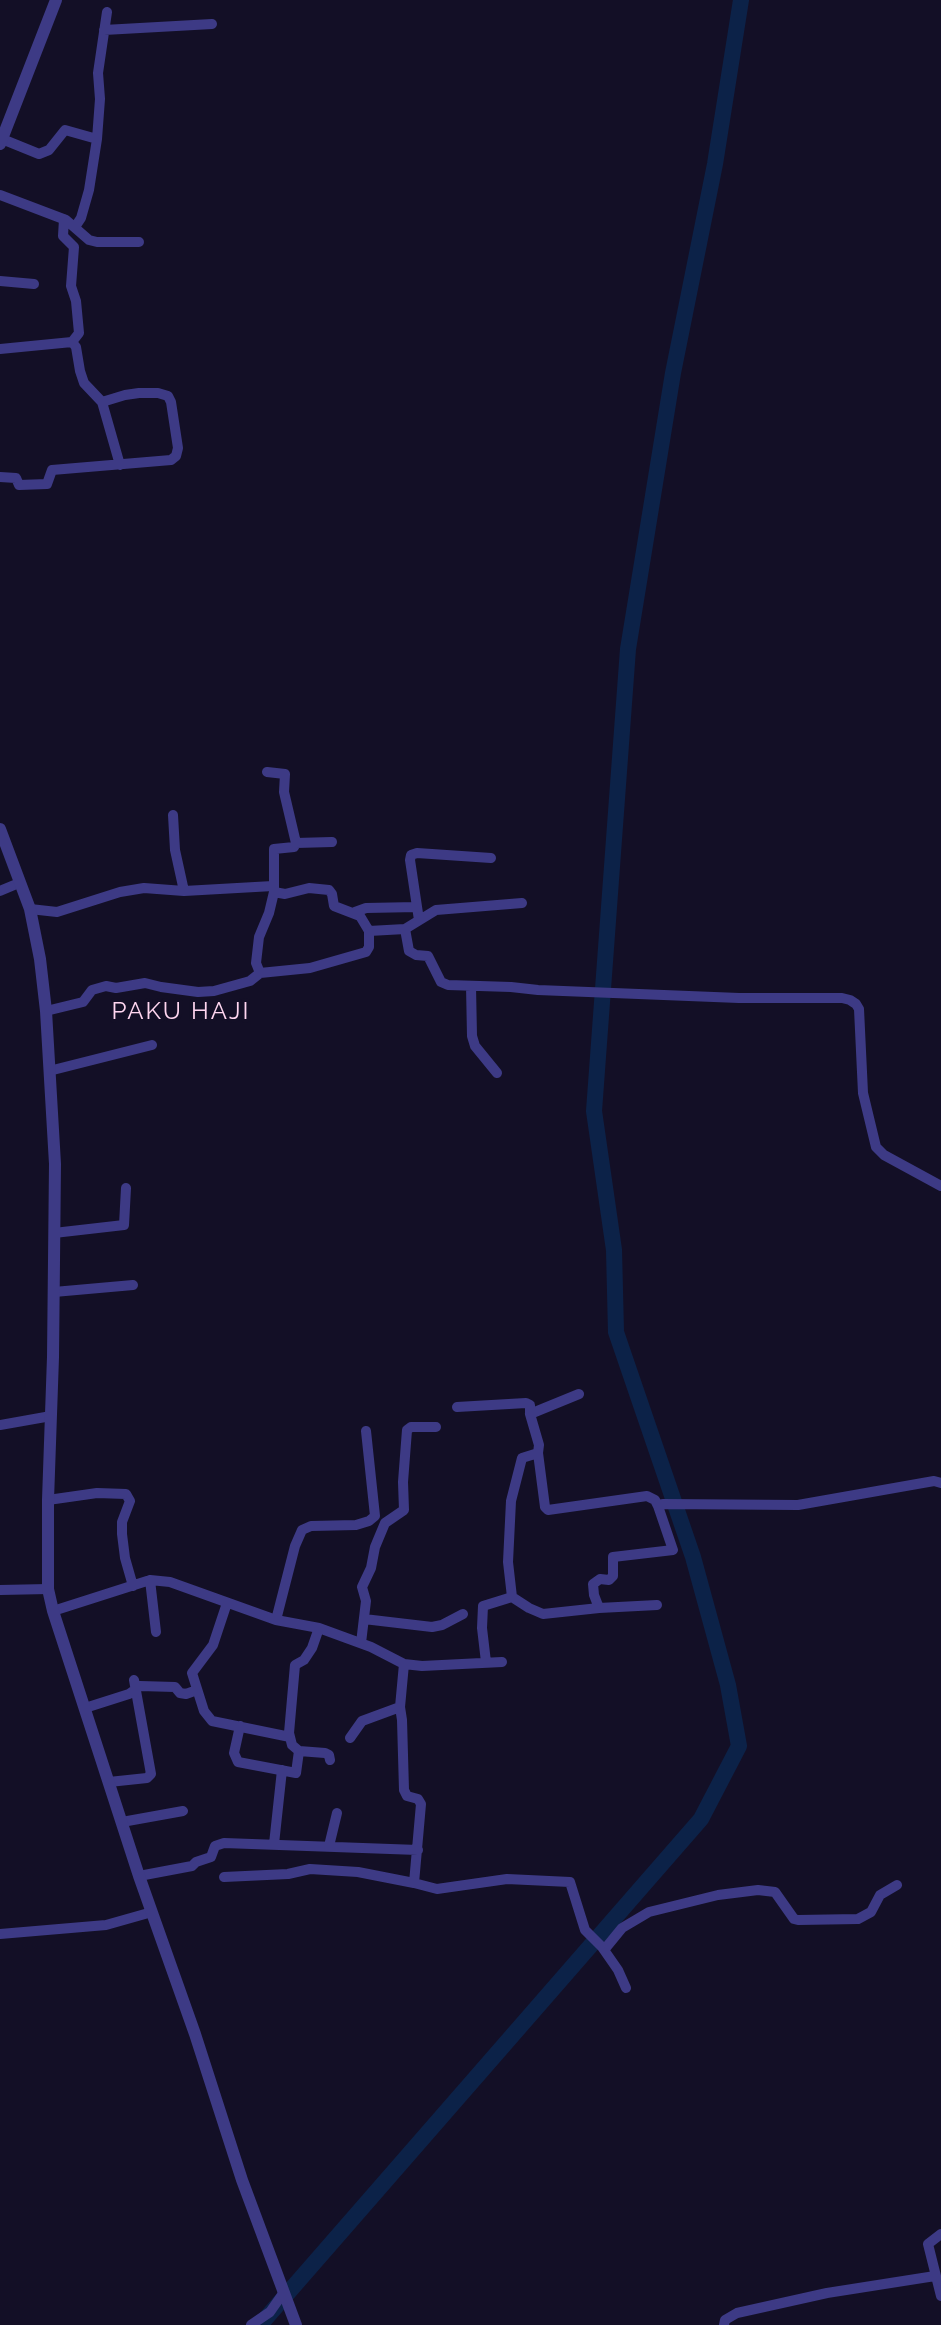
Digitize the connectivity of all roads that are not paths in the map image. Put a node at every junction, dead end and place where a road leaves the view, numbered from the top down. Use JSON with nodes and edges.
{"nodes":[{"id":1,"x":56,"y":0,"type":"edge"},
{"id":2,"x":107,"y":12,"type":"dead end"},
{"id":3,"x":212,"y":24,"type":"dead end"},
{"id":4,"x":104,"y":30,"type":"junction"},
{"id":5,"x":97,"y":139,"type":"junction"},
{"id":6,"x":1,"y":142,"type":"edge"},
{"id":7,"x":0,"y":195,"type":"edge"},
{"id":8,"x":64,"y":219,"type":"junction"},
{"id":9,"x":75,"y":227,"type":"junction"},
{"id":10,"x":139,"y":242,"type":"dead end"},
{"id":11,"x":0,"y":281,"type":"edge"},
{"id":12,"x":34,"y":284,"type":"dead end"},
{"id":13,"x":72,"y":342,"type":"junction"},
{"id":14,"x":0,"y":349,"type":"edge"},
{"id":15,"x":102,"y":402,"type":"junction"},
{"id":16,"x":120,"y":465,"type":"junction"},
{"id":17,"x":0,"y":477,"type":"edge"},
{"id":18,"x":267,"y":772,"type":"dead end"},
{"id":19,"x":173,"y":815,"type":"dead end"},
{"id":20,"x":0,"y":829,"type":"edge"},
{"id":21,"x":332,"y":842,"type":"dead end"},
{"id":22,"x":296,"y":844,"type":"junction"},
{"id":23,"x":491,"y":858,"type":"dead end"},
{"id":24,"x":19,"y":883,"type":"junction"},
{"id":25,"x":273,"y":889,"type":"junction"},
{"id":26,"x":0,"y":891,"type":"edge"},
{"id":27,"x":184,"y":891,"type":"junction"},
{"id":28,"x":522,"y":903,"type":"dead end"},
{"id":29,"x":417,"y":907,"type":"junction"},
{"id":30,"x":30,"y":909,"type":"junction"},
{"id":31,"x":355,"y":912,"type":"junction"},
{"id":32,"x":419,"y":920,"type":"junction"},
{"id":33,"x":405,"y":929,"type":"junction"},
{"id":34,"x":369,"y":931,"type":"junction"},
{"id":35,"x":261,"y":973,"type":"junction"},
{"id":36,"x":471,"y":986,"type":"junction"},
{"id":37,"x":46,"y":1011,"type":"junction"},
{"id":38,"x":152,"y":1045,"type":"dead end"},
{"id":39,"x":49,"y":1071,"type":"junction"},
{"id":40,"x":496,"y":1073,"type":"dead end"},
{"id":41,"x":941,"y":1186,"type":"edge"},
{"id":42,"x":126,"y":1188,"type":"dead end"},
{"id":43,"x":54,"y":1233,"type":"junction"},
{"id":44,"x":133,"y":1285,"type":"dead end"},
{"id":45,"x":54,"y":1292,"type":"junction"},
{"id":46,"x":579,"y":1394,"type":"dead end"},
{"id":47,"x":457,"y":1408,"type":"dead end"},
{"id":48,"x":530,"y":1413,"type":"junction"},
{"id":49,"x":51,"y":1416,"type":"junction"},
{"id":50,"x":0,"y":1425,"type":"edge"},
{"id":51,"x":436,"y":1427,"type":"dead end"},
{"id":52,"x":366,"y":1431,"type":"dead end"},
{"id":53,"x":538,"y":1453,"type":"junction"},
{"id":54,"x":941,"y":1483,"type":"edge"},
{"id":55,"x":48,"y":1500,"type":"junction"},
{"id":56,"x":661,"y":1505,"type":"junction"},
{"id":57,"x":369,"y":1521,"type":"junction"},
{"id":58,"x":385,"y":1523,"type":"junction"},
{"id":59,"x":150,"y":1580,"type":"junction"},
{"id":60,"x":133,"y":1586,"type":"junction"},
{"id":61,"x":48,"y":1589,"type":"junction"},
{"id":62,"x":0,"y":1590,"type":"edge"},
{"id":63,"x":512,"y":1597,"type":"junction"},
{"id":64,"x":227,"y":1603,"type":"junction"},
{"id":65,"x":657,"y":1605,"type":"dead end"},
{"id":66,"x":598,"y":1608,"type":"junction"},
{"id":67,"x":53,"y":1611,"type":"junction"},
{"id":68,"x":463,"y":1614,"type":"dead end"},
{"id":69,"x":364,"y":1619,"type":"junction"},
{"id":70,"x":276,"y":1620,"type":"junction"},
{"id":71,"x":319,"y":1628,"type":"junction"},
{"id":72,"x":156,"y":1632,"type":"dead end"},
{"id":73,"x":361,"y":1643,"type":"junction"},
{"id":74,"x":486,"y":1662,"type":"junction"},
{"id":75,"x":502,"y":1662,"type":"dead end"},
{"id":76,"x":404,"y":1664,"type":"junction"},
{"id":77,"x":135,"y":1684,"type":"junction"},
{"id":78,"x":197,"y":1689,"type":"junction"},
{"id":79,"x":85,"y":1707,"type":"junction"},
{"id":80,"x":400,"y":1707,"type":"junction"},
{"id":81,"x":240,"y":1726,"type":"junction"},
{"id":82,"x":290,"y":1737,"type":"junction"},
{"id":83,"x":350,"y":1738,"type":"dead end"},
{"id":84,"x":299,"y":1751,"type":"junction"},
{"id":85,"x":330,"y":1760,"type":"dead end"},
{"id":86,"x":282,"y":1770,"type":"junction"},
{"id":87,"x":109,"y":1782,"type":"junction"},
{"id":88,"x":183,"y":1811,"type":"dead end"},
{"id":89,"x":337,"y":1813,"type":"dead end"},
{"id":90,"x":122,"y":1822,"type":"junction"},
{"id":91,"x":274,"y":1844,"type":"junction"},
{"id":92,"x":329,"y":1846,"type":"junction"},
{"id":93,"x":418,"y":1850,"type":"junction"},
{"id":94,"x":139,"y":1876,"type":"junction"},
{"id":95,"x":224,"y":1877,"type":"dead end"},
{"id":96,"x":414,"y":1883,"type":"junction"},
{"id":97,"x":897,"y":1885,"type":"dead end"},
{"id":98,"x":152,"y":1912,"type":"junction"},
{"id":99,"x":0,"y":1934,"type":"edge"},
{"id":100,"x":603,"y":1949,"type":"junction"},
{"id":101,"x":626,"y":1988,"type":"dead end"},
{"id":102,"x":941,"y":2234,"type":"edge"},
{"id":103,"x":935,"y":2276,"type":"junction"},
{"id":104,"x":284,"y":2293,"type":"junction"},
{"id":105,"x":941,"y":2296,"type":"edge"},
{"id":106,"x":295,"y":2322,"type":"edge"},
{"id":107,"x":253,"y":2325,"type":"edge"},
{"id":108,"x":724,"y":2325,"type":"edge"}],
"edges":[{"from":1,"to":6,"type":"street"},
{"from":2,"to":4,"type":"street"},
{"from":3,"to":4,"type":"street"},
{"from":4,"to":5,"type":"street"},
{"from":5,"to":6,"type":"street"},
{"from":5,"to":9,"type":"street"},
{"from":7,"to":8,"type":"street"},
{"from":8,"to":9,"type":"street"},
{"from":8,"to":13,"type":"street"},
{"from":9,"to":10,"type":"street"},
{"from":11,"to":12,"type":"street"},
{"from":13,"to":14,"type":"street"},
{"from":13,"to":15,"type":"street"},
{"from":15,"to":16,"type":"street"},
{"from":15,"to":16,"type":"street"},
{"from":16,"to":17,"type":"street"},
{"from":18,"to":22,"type":"street"},
{"from":19,"to":27,"type":"street"},
{"from":20,"to":24,"type":"street"},
{"from":21,"to":22,"type":"street"},
{"from":22,"to":25,"type":"street"},
{"from":23,"to":29,"type":"street"},
{"from":24,"to":26,"type":"street"},
{"from":24,"to":30,"type":"street"},
{"from":25,"to":27,"type":"street"},
{"from":25,"to":31,"type":"street"},
{"from":25,"to":35,"type":"street"},
{"from":27,"to":30,"type":"street"},
{"from":28,"to":32,"type":"street"},
{"from":29,"to":31,"type":"street"},
{"from":29,"to":32,"type":"street"},
{"from":30,"to":37,"type":"street"},
{"from":31,"to":34,"type":"street"},
{"from":32,"to":33,"type":"street"},
{"from":33,"to":34,"type":"street"},
{"from":33,"to":36,"type":"street"},
{"from":34,"to":35,"type":"street"},
{"from":35,"to":37,"type":"street"},
{"from":36,"to":40,"type":"street"},
{"from":36,"to":41,"type":"street"},
{"from":37,"to":39,"type":"street"},
{"from":38,"to":39,"type":"street"},
{"from":39,"to":43,"type":"street"},
{"from":42,"to":43,"type":"street"},
{"from":43,"to":45,"type":"street"},
{"from":44,"to":45,"type":"street"},
{"from":45,"to":49,"type":"street"},
{"from":46,"to":48,"type":"street"},
{"from":47,"to":48,"type":"street"},
{"from":48,"to":53,"type":"street"},
{"from":49,"to":50,"type":"street"},
{"from":49,"to":55,"type":"street"},
{"from":51,"to":58,"type":"street"},
{"from":52,"to":57,"type":"street"},
{"from":53,"to":56,"type":"street"},
{"from":53,"to":63,"type":"street"},
{"from":54,"to":56,"type":"street"},
{"from":55,"to":60,"type":"street"},
{"from":55,"to":61,"type":"street"},
{"from":56,"to":66,"type":"street"},
{"from":57,"to":58,"type":"street"},
{"from":57,"to":70,"type":"street"},
{"from":58,"to":69,"type":"street"},
{"from":59,"to":60,"type":"street"},
{"from":59,"to":64,"type":"street"},
{"from":59,"to":72,"type":"street"},
{"from":60,"to":67,"type":"street"},
{"from":61,"to":62,"type":"street"},
{"from":61,"to":67,"type":"street"},
{"from":63,"to":66,"type":"street"},
{"from":63,"to":74,"type":"street"},
{"from":64,"to":70,"type":"street"},
{"from":64,"to":78,"type":"street"},
{"from":65,"to":66,"type":"street"},
{"from":67,"to":79,"type":"street"},
{"from":68,"to":69,"type":"street"},
{"from":69,"to":73,"type":"street"},
{"from":70,"to":71,"type":"street"},
{"from":71,"to":73,"type":"street"},
{"from":71,"to":82,"type":"street"},
{"from":73,"to":76,"type":"street"},
{"from":74,"to":75,"type":"street"},
{"from":74,"to":76,"type":"street"},
{"from":76,"to":80,"type":"street"},
{"from":77,"to":78,"type":"street"},
{"from":77,"to":79,"type":"street"},
{"from":77,"to":87,"type":"street"},
{"from":78,"to":81,"type":"street"},
{"from":79,"to":87,"type":"street"},
{"from":80,"to":83,"type":"street"},
{"from":80,"to":93,"type":"street"},
{"from":81,"to":82,"type":"street"},
{"from":81,"to":86,"type":"street"},
{"from":82,"to":84,"type":"street"},
{"from":84,"to":85,"type":"street"},
{"from":84,"to":86,"type":"street"},
{"from":86,"to":91,"type":"street"},
{"from":87,"to":90,"type":"street"},
{"from":88,"to":90,"type":"street"},
{"from":89,"to":92,"type":"street"},
{"from":90,"to":94,"type":"street"},
{"from":91,"to":92,"type":"street"},
{"from":91,"to":94,"type":"street"},
{"from":92,"to":93,"type":"street"},
{"from":93,"to":96,"type":"street"},
{"from":94,"to":98,"type":"street"},
{"from":95,"to":96,"type":"street"},
{"from":96,"to":100,"type":"street"},
{"from":97,"to":100,"type":"street"},
{"from":98,"to":99,"type":"street"},
{"from":98,"to":104,"type":"street"},
{"from":100,"to":101,"type":"street"},
{"from":102,"to":103,"type":"street"},
{"from":103,"to":105,"type":"street"},
{"from":103,"to":108,"type":"street"},
{"from":104,"to":106,"type":"street"},
{"from":104,"to":107,"type":"street"}]}
